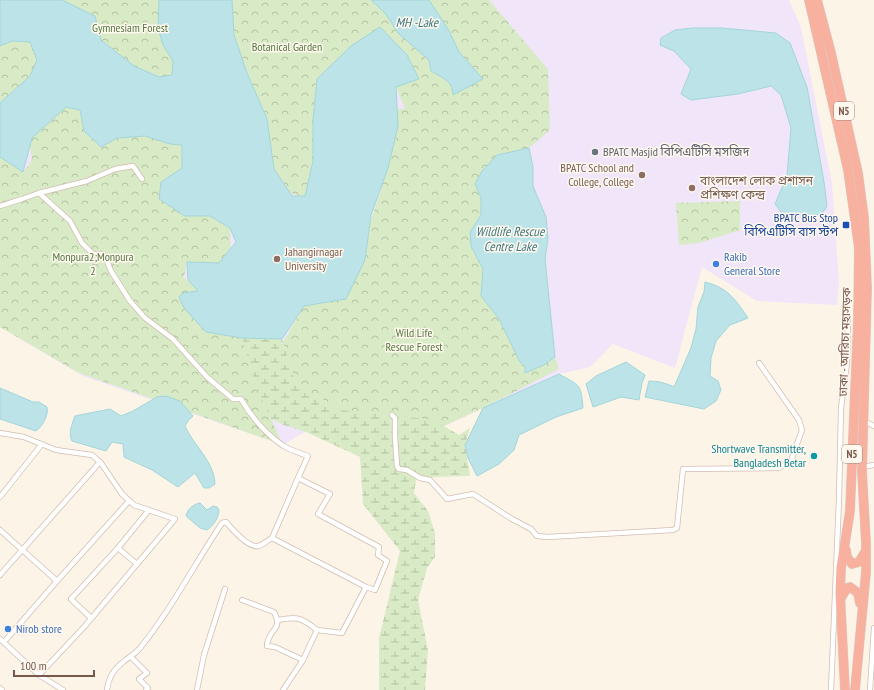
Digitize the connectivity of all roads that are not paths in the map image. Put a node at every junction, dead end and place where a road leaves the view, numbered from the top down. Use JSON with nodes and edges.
{"nodes":[{"id":1,"x":809,"y":0,"type":"edge"},
{"id":2,"x":817,"y":0,"type":"edge"},
{"id":3,"x":142,"y":179,"type":"dead end"},
{"id":4,"x":39,"y":193,"type":"junction"},
{"id":5,"x":0,"y":206,"type":"edge"},
{"id":6,"x":848,"y":320,"type":"dead end"},
{"id":7,"x":759,"y":363,"type":"dead end"},
{"id":8,"x":392,"y":415,"type":"dead end"},
{"id":9,"x":864,"y":421,"type":"junction"},
{"id":10,"x":874,"y":426,"type":"edge"},
{"id":11,"x":0,"y":432,"type":"edge"},
{"id":12,"x":42,"y":444,"type":"junction"},
{"id":13,"x":100,"y":462,"type":"junction"},
{"id":14,"x":874,"y":465,"type":"edge"},
{"id":15,"x":862,"y":467,"type":"junction"},
{"id":16,"x":298,"y":478,"type":"junction"},
{"id":17,"x":0,"y":497,"type":"edge"},
{"id":18,"x":129,"y":500,"type":"junction"},
{"id":19,"x":149,"y":510,"type":"junction"},
{"id":20,"x":0,"y":530,"type":"edge"},
{"id":21,"x":272,"y":538,"type":"junction"},
{"id":22,"x":846,"y":539,"type":"junction"},
{"id":23,"x":118,"y":548,"type":"junction"},
{"id":24,"x":22,"y":549,"type":"junction"},
{"id":25,"x":866,"y":551,"type":"junction"},
{"id":26,"x":137,"y":564,"type":"junction"},
{"id":27,"x":0,"y":575,"type":"edge"},
{"id":28,"x":57,"y":581,"type":"junction"},
{"id":29,"x":366,"y":587,"type":"junction"},
{"id":30,"x":225,"y":589,"type":"dead end"},
{"id":31,"x":840,"y":599,"type":"junction"},
{"id":32,"x":242,"y":600,"type":"dead end"},
{"id":33,"x":862,"y":616,"type":"junction"},
{"id":34,"x":91,"y":618,"type":"junction"},
{"id":35,"x":278,"y":620,"type":"junction"},
{"id":36,"x":874,"y":628,"type":"edge"},
{"id":37,"x":317,"y":630,"type":"junction"},
{"id":38,"x":2,"y":640,"type":"edge"},
{"id":39,"x":131,"y":656,"type":"junction"},
{"id":40,"x":303,"y":660,"type":"junction"},
{"id":41,"x":40,"y":675,"type":"junction"},
{"id":42,"x":63,"y":690,"type":"edge"},
{"id":43,"x":107,"y":690,"type":"edge"},
{"id":44,"x":146,"y":690,"type":"edge"},
{"id":45,"x":197,"y":690,"type":"edge"},
{"id":46,"x":283,"y":690,"type":"edge"},
{"id":47,"x":831,"y":690,"type":"edge"},
{"id":48,"x":845,"y":690,"type":"edge"},
{"id":49,"x":856,"y":690,"type":"edge"},
{"id":50,"x":870,"y":690,"type":"edge"}],
"edges":[{"from":1,"to":22,"type":"highway","name":"ঢাকা - আরিচা মহাসড়ক","number":"N5"},
{"from":2,"to":9,"type":"highway","name":"ঢাকা - আরিচা মহাসড়ক","number":"N5"},
{"from":3,"to":4,"type":"street"},
{"from":4,"to":5,"type":"street"},
{"from":4,"to":16,"type":"street"},
{"from":6,"to":47,"type":"street"},
{"from":7,"to":8,"type":"street"},
{"from":9,"to":10,"type":"street"},
{"from":9,"to":15,"type":"highway","name":"ঢাকা - আরিচা মহাসড়ক","number":"N5"},
{"from":11,"to":12,"type":"street"},
{"from":12,"to":13,"type":"street"},
{"from":12,"to":17,"type":"street"},
{"from":13,"to":18,"type":"street"},
{"from":13,"to":24,"type":"street"},
{"from":14,"to":15,"type":"street"},
{"from":15,"to":25,"type":"highway","name":"ঢাকা - আরিচা মহাসড়ক","number":"N5"},
{"from":16,"to":21,"type":"street"},
{"from":16,"to":29,"type":"street"},
{"from":18,"to":19,"type":"street"},
{"from":18,"to":28,"type":"street"},
{"from":19,"to":23,"type":"street"},
{"from":19,"to":26,"type":"street"},
{"from":20,"to":24,"type":"street"},
{"from":21,"to":29,"type":"street"},
{"from":21,"to":39,"type":"street"},
{"from":22,"to":25,"type":"highway"},
{"from":22,"to":31,"type":"highway","name":"ঢাকা - আরিচা মহাসড়ক","number":"N5"},
{"from":23,"to":26,"type":"street"},
{"from":23,"to":34,"type":"street"},
{"from":24,"to":27,"type":"street"},
{"from":24,"to":28,"type":"street"},
{"from":25,"to":33,"type":"highway","name":"ঢাকা - আরিচা মহাসড়ক","number":"N5"},
{"from":26,"to":34,"type":"street"},
{"from":28,"to":38,"type":"street"},
{"from":29,"to":37,"type":"street"},
{"from":30,"to":45,"type":"street"},
{"from":31,"to":33,"type":"highway"},
{"from":31,"to":48,"type":"highway","name":"ঢাকা - আরিচা মহাসড়ক","number":"N5"},
{"from":32,"to":35,"type":"street"},
{"from":33,"to":49,"type":"highway","name":"ঢাকা - আরিচা মহাসড়ক","number":"N5"},
{"from":34,"to":41,"type":"street"},
{"from":35,"to":37,"type":"street"},
{"from":35,"to":40,"type":"street"},
{"from":36,"to":50,"type":"street"},
{"from":37,"to":40,"type":"street"},
{"from":38,"to":41,"type":"street"},
{"from":39,"to":43,"type":"street"},
{"from":39,"to":44,"type":"street"},
{"from":40,"to":46,"type":"street"},
{"from":41,"to":42,"type":"street"}]}
